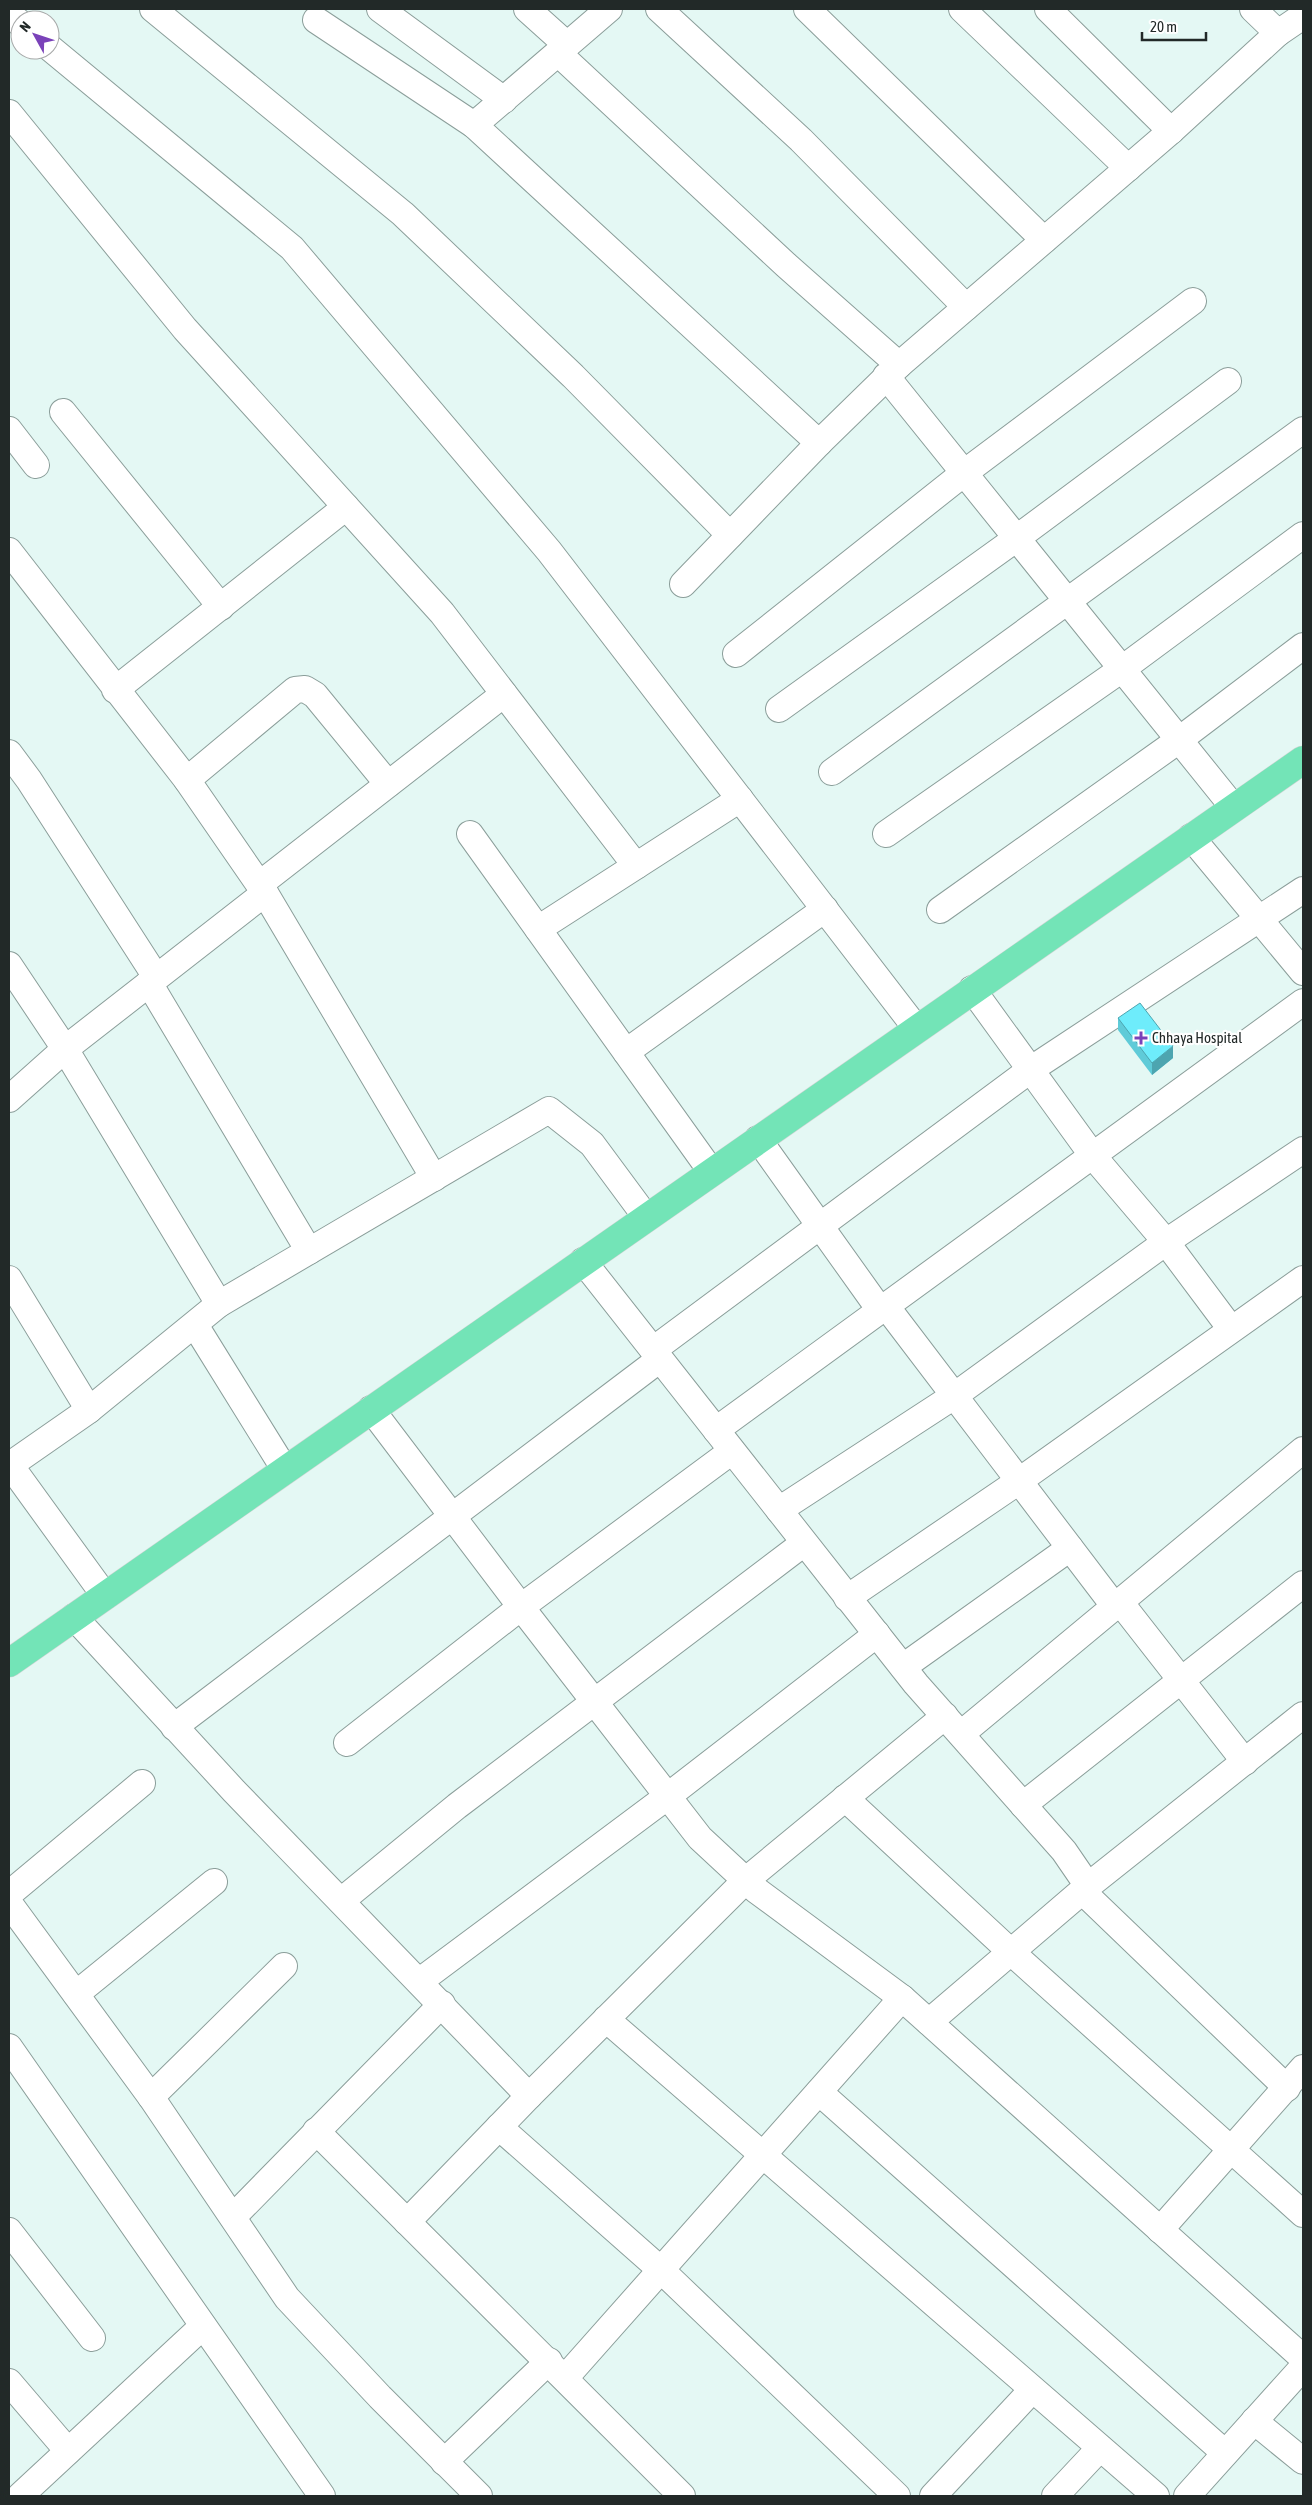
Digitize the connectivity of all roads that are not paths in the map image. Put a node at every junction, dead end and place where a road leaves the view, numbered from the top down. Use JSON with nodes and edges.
{"nodes":[{"id":1,"x":153,"y":9,"type":"edge"},
{"id":2,"x":380,"y":9,"type":"edge"},
{"id":3,"x":527,"y":9,"type":"edge"},
{"id":4,"x":609,"y":9,"type":"edge"},
{"id":5,"x":659,"y":9,"type":"edge"},
{"id":6,"x":807,"y":9,"type":"edge"},
{"id":7,"x":962,"y":9,"type":"edge"},
{"id":8,"x":1048,"y":9,"type":"edge"},
{"id":9,"x":1253,"y":9,"type":"edge"},
{"id":10,"x":315,"y":13,"type":"edge"},
{"id":11,"x":1303,"y":16,"type":"edge"},
{"id":12,"x":1278,"y":33,"type":"junction"},
{"id":13,"x":563,"y":49,"type":"junction"},
{"id":14,"x":60,"y":56,"type":"edge"},
{"id":15,"x":504,"y":100,"type":"junction"},
{"id":16,"x":9,"y":113,"type":"edge"},
{"id":17,"x":474,"y":125,"type":"junction"},
{"id":18,"x":1172,"y":131,"type":"junction"},
{"id":19,"x":1128,"y":168,"type":"junction"},
{"id":20,"x":1044,"y":240,"type":"junction"},
{"id":21,"x":1193,"y":301,"type":"dead end"},
{"id":22,"x":966,"y":307,"type":"junction"},
{"id":23,"x":892,"y":371,"type":"junction"},
{"id":24,"x":1228,"y":381,"type":"dead end"},
{"id":25,"x":63,"y":412,"type":"dead end"},
{"id":26,"x":9,"y":430,"type":"edge"},
{"id":27,"x":1303,"y":430,"type":"edge"},
{"id":28,"x":819,"y":442,"type":"junction"},
{"id":29,"x":36,"y":464,"type":"dead end"},
{"id":30,"x":964,"y":473,"type":"junction"},
{"id":31,"x":346,"y":507,"type":"junction"},
{"id":32,"x":730,"y":535,"type":"junction"},
{"id":33,"x":1303,"y":535,"type":"edge"},
{"id":34,"x":1017,"y":538,"type":"junction"},
{"id":35,"x":9,"y":551,"type":"edge"},
{"id":36,"x":683,"y":584,"type":"dead end"},
{"id":37,"x":1068,"y":602,"type":"junction"},
{"id":38,"x":221,"y":607,"type":"junction"},
{"id":39,"x":1303,"y":646,"type":"edge"},
{"id":40,"x":736,"y":654,"type":"dead end"},
{"id":41,"x":1122,"y":669,"type":"junction"},
{"id":42,"x":116,"y":690,"type":"junction"},
{"id":43,"x":504,"y":694,"type":"junction"},
{"id":44,"x":779,"y":709,"type":"dead end"},
{"id":45,"x":1179,"y":740,"type":"junction"},
{"id":46,"x":9,"y":753,"type":"edge"},
{"id":47,"x":1303,"y":760,"type":"edge"},
{"id":48,"x":832,"y":772,"type":"dead end"},
{"id":49,"x":187,"y":780,"type":"junction"},
{"id":50,"x":388,"y":784,"type":"junction"},
{"id":51,"x":740,"y":798,"type":"junction"},
{"id":52,"x":1234,"y":808,"type":"junction"},
{"id":53,"x":470,"y":834,"type":"dead end"},
{"id":54,"x":886,"y":834,"type":"dead end"},
{"id":55,"x":1191,"y":837,"type":"junction"},
{"id":56,"x":636,"y":866,"type":"junction"},
{"id":57,"x":263,"y":888,"type":"junction"},
{"id":58,"x":1303,"y":890,"type":"edge"},
{"id":59,"x":825,"y":909,"type":"junction"},
{"id":60,"x":940,"y":910,"type":"dead end"},
{"id":61,"x":1260,"y":920,"type":"junction"},
{"id":62,"x":538,"y":929,"type":"junction"},
{"id":63,"x":9,"y":965,"type":"edge"},
{"id":64,"x":1303,"y":972,"type":"edge"},
{"id":65,"x":152,"y":980,"type":"junction"},
{"id":66,"x":972,"y":989,"type":"junction"},
{"id":67,"x":1303,"y":1002,"type":"edge"},
{"id":68,"x":916,"y":1028,"type":"junction"},
{"id":69,"x":65,"y":1049,"type":"junction"},
{"id":70,"x":626,"y":1052,"type":"junction"},
{"id":71,"x":1030,"y":1070,"type":"junction"},
{"id":72,"x":9,"y":1099,"type":"edge"},
{"id":73,"x":758,"y":1139,"type":"junction"},
{"id":74,"x":1303,"y":1150,"type":"edge"},
{"id":75,"x":1093,"y":1156,"type":"junction"},
{"id":76,"x":711,"y":1171,"type":"junction"},
{"id":77,"x":434,"y":1178,"type":"junction"},
{"id":78,"x":646,"y":1217,"type":"junction"},
{"id":79,"x":820,"y":1226,"type":"junction"},
{"id":80,"x":1166,"y":1242,"type":"junction"},
{"id":81,"x":309,"y":1251,"type":"junction"},
{"id":82,"x":583,"y":1261,"type":"junction"},
{"id":83,"x":1303,"y":1280,"type":"edge"},
{"id":84,"x":10,"y":1284,"type":"edge"},
{"id":85,"x":219,"y":1304,"type":"junction"},
{"id":86,"x":883,"y":1308,"type":"junction"},
{"id":87,"x":194,"y":1325,"type":"junction"},
{"id":88,"x":1231,"y":1330,"type":"junction"},
{"id":89,"x":657,"y":1354,"type":"junction"},
{"id":90,"x":954,"y":1396,"type":"junction"},
{"id":91,"x":89,"y":1410,"type":"junction"},
{"id":92,"x":371,"y":1410,"type":"junction"},
{"id":93,"x":716,"y":1430,"type":"junction"},
{"id":94,"x":732,"y":1450,"type":"junction"},
{"id":95,"x":1303,"y":1450,"type":"edge"},
{"id":96,"x":9,"y":1466,"type":"edge"},
{"id":97,"x":285,"y":1470,"type":"junction"},
{"id":98,"x":1019,"y":1481,"type":"junction"},
{"id":99,"x":779,"y":1510,"type":"junction"},
{"id":100,"x":452,"y":1516,"type":"junction"},
{"id":101,"x":804,"y":1543,"type":"junction"},
{"id":102,"x":1070,"y":1548,"type":"junction"},
{"id":103,"x":1303,"y":1584,"type":"edge"},
{"id":104,"x":104,"y":1596,"type":"junction"},
{"id":105,"x":847,"y":1598,"type":"junction"},
{"id":106,"x":1117,"y":1604,"type":"junction"},
{"id":107,"x":521,"y":1607,"type":"junction"},
{"id":108,"x":74,"y":1617,"type":"junction"},
{"id":109,"x":877,"y":1634,"type":"junction"},
{"id":110,"x":9,"y":1663,"type":"edge"},
{"id":111,"x":903,"y":1667,"type":"junction"},
{"id":112,"x":1180,"y":1682,"type":"junction"},
{"id":113,"x":595,"y":1703,"type":"junction"},
{"id":114,"x":1303,"y":1715,"type":"edge"},
{"id":115,"x":953,"y":1725,"type":"junction"},
{"id":116,"x":174,"y":1727,"type":"junction"},
{"id":117,"x":347,"y":1743,"type":"dead end"},
{"id":118,"x":1244,"y":1762,"type":"junction"},
{"id":119,"x":142,"y":1783,"type":"dead end"},
{"id":120,"x":668,"y":1796,"type":"junction"},
{"id":121,"x":845,"y":1798,"type":"junction"},
{"id":122,"x":1023,"y":1805,"type":"junction"},
{"id":123,"x":746,"y":1881,"type":"junction"},
{"id":124,"x":214,"y":1882,"type":"dead end"},
{"id":125,"x":1085,"y":1888,"type":"junction"},
{"id":126,"x":9,"y":1894,"type":"edge"},
{"id":127,"x":341,"y":1901,"type":"junction"},
{"id":128,"x":9,"y":1903,"type":"edge"},
{"id":129,"x":1011,"y":1952,"type":"junction"},
{"id":130,"x":284,"y":1966,"type":"dead end"},
{"id":131,"x":420,"y":1981,"type":"junction"},
{"id":132,"x":76,"y":1994,"type":"junction"},
{"id":133,"x":902,"y":1998,"type":"junction"},
{"id":134,"x":442,"y":2004,"type":"junction"},
{"id":135,"x":606,"y":2019,"type":"junction"},
{"id":136,"x":929,"y":2022,"type":"junction"},
{"id":137,"x":9,"y":2047,"type":"edge"},
{"id":138,"x":1303,"y":2068,"type":"edge"},
{"id":139,"x":1287,"y":2088,"type":"junction"},
{"id":140,"x":819,"y":2092,"type":"junction"},
{"id":141,"x":529,"y":2096,"type":"junction"},
{"id":142,"x":151,"y":2097,"type":"junction"},
{"id":143,"x":499,"y":2127,"type":"junction"},
{"id":144,"x":316,"y":2132,"type":"junction"},
{"id":145,"x":1232,"y":2148,"type":"junction"},
{"id":146,"x":764,"y":2154,"type":"junction"},
{"id":147,"x":1303,"y":2214,"type":"edge"},
{"id":148,"x":233,"y":2216,"type":"junction"},
{"id":149,"x":407,"y":2222,"type":"junction"},
{"id":150,"x":1160,"y":2230,"type":"junction"},
{"id":151,"x":9,"y":2231,"type":"edge"},
{"id":152,"x":662,"y":2270,"type":"junction"},
{"id":153,"x":203,"y":2326,"type":"junction"},
{"id":154,"x":92,"y":2338,"type":"dead end"},
{"id":155,"x":1303,"y":2358,"type":"edge"},
{"id":156,"x":1303,"y":2367,"type":"edge"},
{"id":157,"x":557,"y":2370,"type":"junction"},
{"id":158,"x":9,"y":2382,"type":"edge"},
{"id":159,"x":1032,"y":2390,"type":"junction"},
{"id":160,"x":1254,"y":2421,"type":"junction"},
{"id":161,"x":1100,"y":2448,"type":"junction"},
{"id":162,"x":68,"y":2451,"type":"junction"},
{"id":163,"x":1225,"y":2452,"type":"junction"},
{"id":164,"x":1303,"y":2461,"type":"edge"},
{"id":165,"x":444,"y":2462,"type":"junction"},
{"id":166,"x":20,"y":2496,"type":"edge"},
{"id":167,"x":322,"y":2496,"type":"edge"},
{"id":168,"x":479,"y":2496,"type":"edge"},
{"id":169,"x":682,"y":2496,"type":"edge"},
{"id":170,"x":897,"y":2496,"type":"edge"},
{"id":171,"x":934,"y":2496,"type":"edge"},
{"id":172,"x":1054,"y":2496,"type":"edge"},
{"id":173,"x":1156,"y":2496,"type":"edge"},
{"id":174,"x":1187,"y":2496,"type":"edge"}],
"edges":[{"from":1,"to":32,"type":"street"},
{"from":2,"to":15,"type":"street"},
{"from":3,"to":13,"type":"street"},
{"from":4,"to":13,"type":"street"},
{"from":5,"to":22,"type":"street"},
{"from":6,"to":20,"type":"street"},
{"from":7,"to":19,"type":"street"},
{"from":8,"to":18,"type":"street"},
{"from":9,"to":12,"type":"street"},
{"from":10,"to":17,"type":"street"},
{"from":11,"to":12,"type":"street"},
{"from":12,"to":18,"type":"street"},
{"from":13,"to":15,"type":"street"},
{"from":13,"to":23,"type":"street"},
{"from":14,"to":51,"type":"street"},
{"from":15,"to":17,"type":"street"},
{"from":16,"to":31,"type":"street"},
{"from":17,"to":28,"type":"street"},
{"from":18,"to":19,"type":"street"},
{"from":19,"to":20,"type":"street"},
{"from":20,"to":22,"type":"street"},
{"from":21,"to":30,"type":"street"},
{"from":22,"to":23,"type":"street"},
{"from":23,"to":28,"type":"street"},
{"from":23,"to":30,"type":"street"},
{"from":24,"to":34,"type":"street"},
{"from":25,"to":38,"type":"street"},
{"from":26,"to":29,"type":"street"},
{"from":27,"to":37,"type":"street"},
{"from":28,"to":32,"type":"street"},
{"from":30,"to":34,"type":"street"},
{"from":30,"to":40,"type":"street"},
{"from":31,"to":38,"type":"street"},
{"from":31,"to":43,"type":"street"},
{"from":32,"to":36,"type":"street"},
{"from":33,"to":41,"type":"street"},
{"from":34,"to":37,"type":"street"},
{"from":34,"to":44,"type":"street"},
{"from":35,"to":42,"type":"street"},
{"from":37,"to":41,"type":"street"},
{"from":37,"to":48,"type":"street"},
{"from":38,"to":42,"type":"street"},
{"from":39,"to":45,"type":"street"},
{"from":41,"to":45,"type":"street"},
{"from":41,"to":54,"type":"street"},
{"from":42,"to":49,"type":"street"},
{"from":43,"to":50,"type":"street"},
{"from":43,"to":56,"type":"street"},
{"from":45,"to":52,"type":"street"},
{"from":45,"to":60,"type":"street"},
{"from":46,"to":65,"type":"street"},
{"from":47,"to":52,"type":"main road"},
{"from":49,"to":50,"type":"street"},
{"from":49,"to":57,"type":"street"},
{"from":50,"to":57,"type":"street"},
{"from":51,"to":56,"type":"street"},
{"from":51,"to":59,"type":"street"},
{"from":52,"to":55,"type":"main road"},
{"from":53,"to":62,"type":"street"},
{"from":55,"to":61,"type":"street"},
{"from":55,"to":66,"type":"main road"},
{"from":56,"to":62,"type":"street"},
{"from":57,"to":65,"type":"street"},
{"from":57,"to":77,"type":"street"},
{"from":58,"to":61,"type":"street"},
{"from":59,"to":68,"type":"street"},
{"from":59,"to":70,"type":"street"},
{"from":61,"to":64,"type":"street"},
{"from":61,"to":71,"type":"street"},
{"from":62,"to":70,"type":"street"},
{"from":63,"to":69,"type":"street"},
{"from":65,"to":69,"type":"street"},
{"from":65,"to":81,"type":"street"},
{"from":66,"to":68,"type":"main road"},
{"from":66,"to":71,"type":"street"},
{"from":67,"to":75,"type":"street"},
{"from":68,"to":73,"type":"main road"},
{"from":69,"to":72,"type":"street"},
{"from":69,"to":85,"type":"street"},
{"from":70,"to":76,"type":"street"},
{"from":71,"to":75,"type":"street"},
{"from":71,"to":79,"type":"street"},
{"from":73,"to":76,"type":"main road"},
{"from":73,"to":79,"type":"street"},
{"from":74,"to":80,"type":"street"},
{"from":75,"to":80,"type":"street"},
{"from":75,"to":86,"type":"street"},
{"from":76,"to":78,"type":"main road"},
{"from":77,"to":78,"type":"street"},
{"from":77,"to":81,"type":"street"},
{"from":78,"to":82,"type":"main road"},
{"from":79,"to":86,"type":"street"},
{"from":79,"to":89,"type":"street"},
{"from":80,"to":88,"type":"street"},
{"from":80,"to":90,"type":"street"},
{"from":81,"to":85,"type":"street"},
{"from":82,"to":89,"type":"street"},
{"from":82,"to":92,"type":"main road"},
{"from":83,"to":88,"type":"street"},
{"from":84,"to":91,"type":"street"},
{"from":85,"to":87,"type":"street"},
{"from":86,"to":90,"type":"street"},
{"from":86,"to":93,"type":"street"},
{"from":87,"to":91,"type":"street"},
{"from":87,"to":97,"type":"street"},
{"from":88,"to":98,"type":"street"},
{"from":89,"to":93,"type":"street"},
{"from":89,"to":100,"type":"street"},
{"from":90,"to":98,"type":"street"},
{"from":90,"to":99,"type":"street"},
{"from":91,"to":96,"type":"street"},
{"from":92,"to":97,"type":"main road"},
{"from":92,"to":100,"type":"street"},
{"from":93,"to":94,"type":"street"},
{"from":94,"to":99,"type":"street"},
{"from":94,"to":107,"type":"street"},
{"from":95,"to":106,"type":"street"},
{"from":96,"to":104,"type":"street"},
{"from":97,"to":104,"type":"main road"},
{"from":98,"to":102,"type":"street"},
{"from":98,"to":105,"type":"street"},
{"from":99,"to":101,"type":"street"},
{"from":100,"to":107,"type":"street"},
{"from":100,"to":116,"type":"street"},
{"from":101,"to":105,"type":"street"},
{"from":101,"to":113,"type":"street"},
{"from":102,"to":106,"type":"street"},
{"from":102,"to":111,"type":"street"},
{"from":103,"to":112,"type":"street"},
{"from":104,"to":108,"type":"main road"},
{"from":105,"to":109,"type":"street"},
{"from":106,"to":112,"type":"street"},
{"from":106,"to":115,"type":"street"},
{"from":107,"to":113,"type":"street"},
{"from":107,"to":117,"type":"street"},
{"from":108,"to":110,"type":"main road"},
{"from":108,"to":116,"type":"street"},
{"from":109,"to":111,"type":"street"},
{"from":109,"to":120,"type":"street"},
{"from":111,"to":115,"type":"street"},
{"from":112,"to":118,"type":"street"},
{"from":112,"to":122,"type":"street"},
{"from":113,"to":120,"type":"street"},
{"from":113,"to":127,"type":"street"},
{"from":114,"to":118,"type":"street"},
{"from":115,"to":121,"type":"street"},
{"from":115,"to":122,"type":"street"},
{"from":116,"to":127,"type":"street"},
{"from":118,"to":125,"type":"street"},
{"from":119,"to":126,"type":"street"},
{"from":120,"to":123,"type":"street"},
{"from":120,"to":131,"type":"street"},
{"from":121,"to":123,"type":"street"},
{"from":121,"to":129,"type":"street"},
{"from":122,"to":125,"type":"street"},
{"from":123,"to":133,"type":"street"},
{"from":123,"to":135,"type":"street"},
{"from":124,"to":132,"type":"street"},
{"from":125,"to":129,"type":"street"},
{"from":125,"to":139,"type":"street"},
{"from":127,"to":131,"type":"street"},
{"from":128,"to":132,"type":"street"},
{"from":129,"to":136,"type":"street"},
{"from":129,"to":145,"type":"street"},
{"from":130,"to":142,"type":"street"},
{"from":131,"to":134,"type":"street"},
{"from":132,"to":142,"type":"street"},
{"from":133,"to":136,"type":"street"},
{"from":133,"to":140,"type":"street"},
{"from":134,"to":141,"type":"street"},
{"from":134,"to":144,"type":"street"},
{"from":135,"to":141,"type":"street"},
{"from":135,"to":146,"type":"street"},
{"from":136,"to":150,"type":"street"},
{"from":137,"to":153,"type":"street"},
{"from":138,"to":139,"type":"street"},
{"from":139,"to":145,"type":"street"},
{"from":140,"to":146,"type":"street"},
{"from":140,"to":163,"type":"street"},
{"from":141,"to":143,"type":"street"},
{"from":142,"to":148,"type":"street"},
{"from":143,"to":149,"type":"street"},
{"from":143,"to":152,"type":"street"},
{"from":144,"to":148,"type":"street"},
{"from":144,"to":149,"type":"street"},
{"from":145,"to":147,"type":"street"},
{"from":145,"to":150,"type":"street"},
{"from":146,"to":152,"type":"street"},
{"from":146,"to":159,"type":"street"},
{"from":148,"to":165,"type":"street"},
{"from":149,"to":157,"type":"street"},
{"from":150,"to":155,"type":"street"},
{"from":151,"to":154,"type":"street"},
{"from":152,"to":157,"type":"street"},
{"from":152,"to":170,"type":"street"},
{"from":153,"to":162,"type":"street"},
{"from":153,"to":167,"type":"street"},
{"from":156,"to":160,"type":"street"},
{"from":157,"to":165,"type":"street"},
{"from":157,"to":169,"type":"street"},
{"from":158,"to":162,"type":"street"},
{"from":159,"to":161,"type":"street"},
{"from":159,"to":171,"type":"street"},
{"from":160,"to":163,"type":"street"},
{"from":160,"to":164,"type":"street"},
{"from":161,"to":172,"type":"street"},
{"from":161,"to":173,"type":"street"},
{"from":162,"to":166,"type":"street"},
{"from":163,"to":174,"type":"street"},
{"from":165,"to":168,"type":"street"}]}
